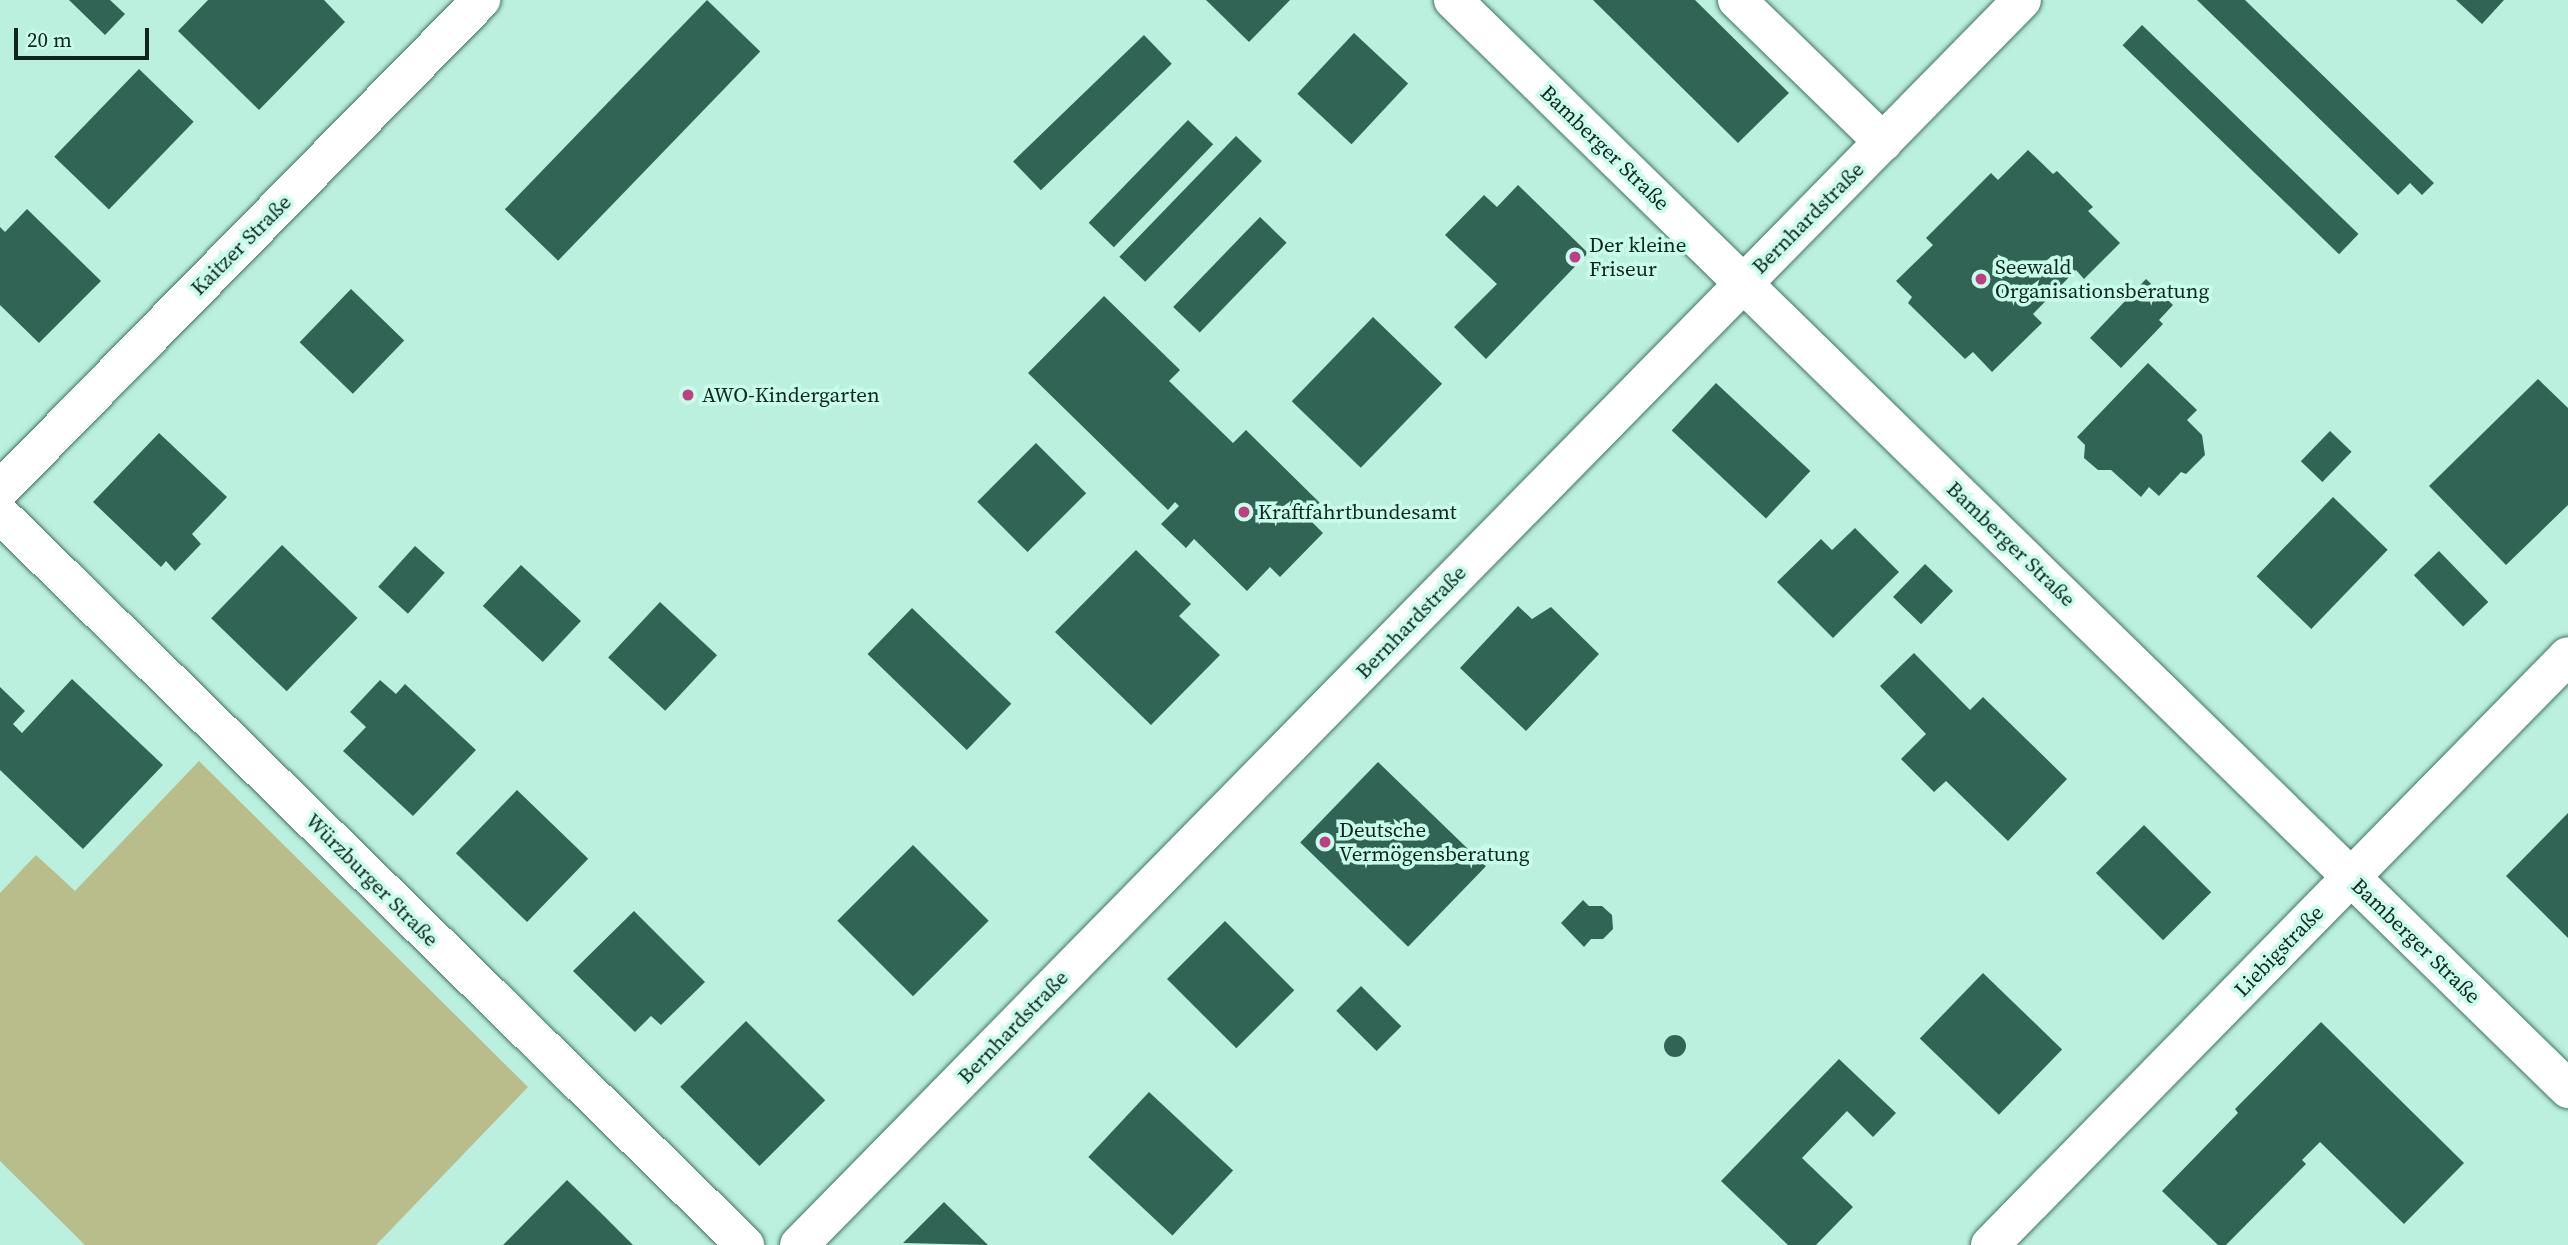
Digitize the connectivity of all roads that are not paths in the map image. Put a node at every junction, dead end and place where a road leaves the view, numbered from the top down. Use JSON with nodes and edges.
{"nodes":[{"id":1,"x":481,"y":0,"type":"edge"},
{"id":2,"x":1453,"y":0,"type":"edge"},
{"id":3,"x":1737,"y":0,"type":"edge"},
{"id":4,"x":2022,"y":0,"type":"edge"},
{"id":5,"x":1883,"y":142,"type":"junction"},
{"id":6,"x":1743,"y":284,"type":"junction"},
{"id":7,"x":0,"y":490,"type":"edge"},
{"id":8,"x":0,"y":514,"type":"edge"},
{"id":9,"x":2568,"y":656,"type":"edge"},
{"id":10,"x":2351,"y":877,"type":"junction"},
{"id":11,"x":2568,"y":1090,"type":"edge"},
{"id":12,"x":745,"y":1245,"type":"edge"},
{"id":13,"x":799,"y":1245,"type":"edge"},
{"id":14,"x":1990,"y":1245,"type":"edge"}],
"edges":[{"from":1,"to":7,"type":"street","name":"Kaitzer Straße"},
{"from":2,"to":6,"type":"street","name":"Bamberger Straße"},
{"from":3,"to":5,"type":"street"},
{"from":4,"to":5,"type":"street","name":"Bernhardstraße"},
{"from":5,"to":6,"type":"street","name":"Bernhardstraße"},
{"from":6,"to":10,"type":"street","name":"Bamberger Straße"},
{"from":6,"to":13,"type":"street","name":"Bernhardstraße"},
{"from":8,"to":12,"type":"street","name":"Würzburger Straße"},
{"from":9,"to":10,"type":"street","name":"Liebigstraße"},
{"from":10,"to":11,"type":"street","name":"Bamberger Straße"},
{"from":10,"to":14,"type":"street","name":"Liebigstraße"}]}
